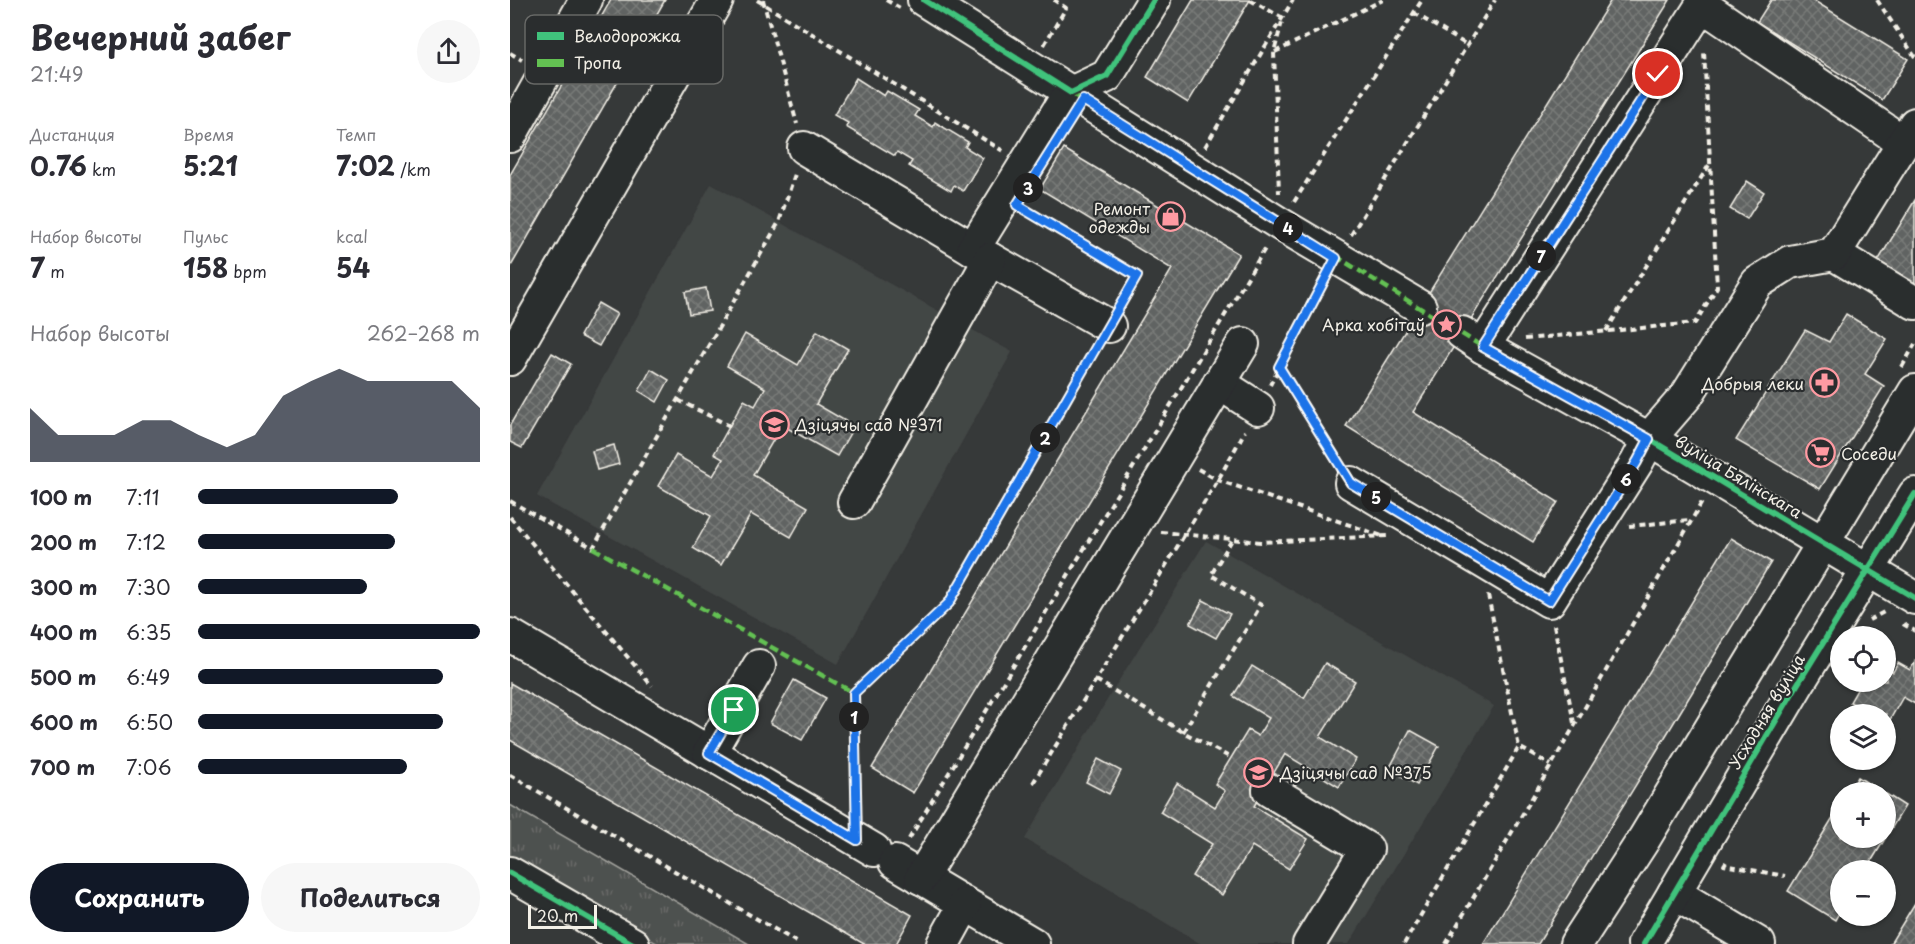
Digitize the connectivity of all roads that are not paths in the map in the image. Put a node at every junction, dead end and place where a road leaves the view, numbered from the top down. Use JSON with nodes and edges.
{"nodes":[{"id":1,"x":586,"y":0,"type":"edge"},
{"id":2,"x":717,"y":0,"type":"edge"},
{"id":3,"x":924,"y":0,"type":"edge"},
{"id":4,"x":1154,"y":0,"type":"edge"},
{"id":5,"x":578,"y":15,"type":"edge"},
{"id":6,"x":708,"y":15,"type":"edge"},
{"id":7,"x":539,"y":84,"type":"edge"},
{"id":8,"x":668,"y":84,"type":"edge"},
{"id":9,"x":1071,"y":93,"type":"junction"},
{"id":10,"x":1909,"y":133,"type":"edge"},
{"id":11,"x":510,"y":136,"type":"edge"},
{"id":12,"x":804,"y":148,"type":"road end"},
{"id":13,"x":981,"y":254,"type":"junction"},
{"id":14,"x":1834,"y":254,"type":"junction"},
{"id":15,"x":1915,"y":303,"type":"edge"},
{"id":16,"x":1420,"y":307,"type":"tunnel mouth"},
{"id":17,"x":1109,"y":326,"type":"road end"},
{"id":18,"x":1243,"y":345,"type":"dead end"},
{"id":19,"x":512,"y":353,"type":"edge"},
{"id":20,"x":1219,"y":383,"type":"junction"},
{"id":21,"x":1915,"y":391,"type":"edge"},
{"id":22,"x":1258,"y":408,"type":"road end"},
{"id":23,"x":1649,"y":439,"type":"junction"},
{"id":24,"x":1351,"y":483,"type":"road end"},
{"id":25,"x":1915,"y":494,"type":"edge"},
{"id":26,"x":854,"y":502,"type":"dead end"},
{"id":27,"x":1824,"y":543,"type":"junction"},
{"id":28,"x":1868,"y":570,"type":"junction"},
{"id":29,"x":1915,"y":598,"type":"edge"},
{"id":30,"x":510,"y":635,"type":"edge"},
{"id":31,"x":759,"y":666,"type":"dead end"},
{"id":32,"x":709,"y":753,"type":"junction"},
{"id":33,"x":1269,"y":790,"type":"dead end"},
{"id":34,"x":887,"y":858,"type":"junction"},
{"id":35,"x":510,"y":873,"type":"edge"},
{"id":36,"x":1674,"y":892,"type":"junction"},
{"id":37,"x":965,"y":904,"type":"junction"},
{"id":38,"x":633,"y":944,"type":"edge"},
{"id":39,"x":943,"y":944,"type":"edge"},
{"id":40,"x":1033,"y":944,"type":"edge"},
{"id":41,"x":1309,"y":944,"type":"edge"},
{"id":42,"x":1576,"y":944,"type":"edge"},
{"id":43,"x":1644,"y":944,"type":"edge"},
{"id":44,"x":1759,"y":944,"type":"edge"}],
"edges":[{"from":1,"to":5,"type":"street"},
{"from":2,"to":6,"type":"street"},
{"from":3,"to":9,"type":"street"},
{"from":4,"to":9,"type":"street"},
{"from":7,"to":11,"type":"street"},
{"from":8,"to":19,"type":"street"},
{"from":9,"to":13,"type":"street"},
{"from":9,"to":16,"type":"street"},
{"from":10,"to":14,"type":"street"},
{"from":10,"to":23,"type":"street","name":"вуліца Бялінскага"},
{"from":12,"to":13,"type":"street"},
{"from":13,"to":17,"type":"street"},
{"from":13,"to":26,"type":"street"},
{"from":14,"to":15,"type":"street"},
{"from":14,"to":23,"type":"street"},
{"from":18,"to":20,"type":"street"},
{"from":20,"to":22,"type":"street"},
{"from":20,"to":34,"type":"street"},
{"from":21,"to":27,"type":"street"},
{"from":23,"to":24,"type":"street"},
{"from":23,"to":27,"type":"street","name":"вуліца Бялінскага"},
{"from":25,"to":28,"type":"street","name":"Усходняя вуліца"},
{"from":27,"to":28,"type":"street","name":"вуліца Бялінскага"},
{"from":27,"to":42,"type":"street"},
{"from":28,"to":29,"type":"street","name":"вуліца Бялінскага"},
{"from":28,"to":36,"type":"street","name":"Усходняя вуліца"},
{"from":30,"to":32,"type":"street"},
{"from":31,"to":32,"type":"street"},
{"from":32,"to":34,"type":"street"},
{"from":33,"to":41,"type":"street"},
{"from":34,"to":37,"type":"street"},
{"from":35,"to":38,"type":"street"},
{"from":36,"to":43,"type":"street","name":"Усходняя вуліца"},
{"from":36,"to":44,"type":"street"},
{"from":37,"to":39,"type":"street"},
{"from":37,"to":40,"type":"street"}]}
